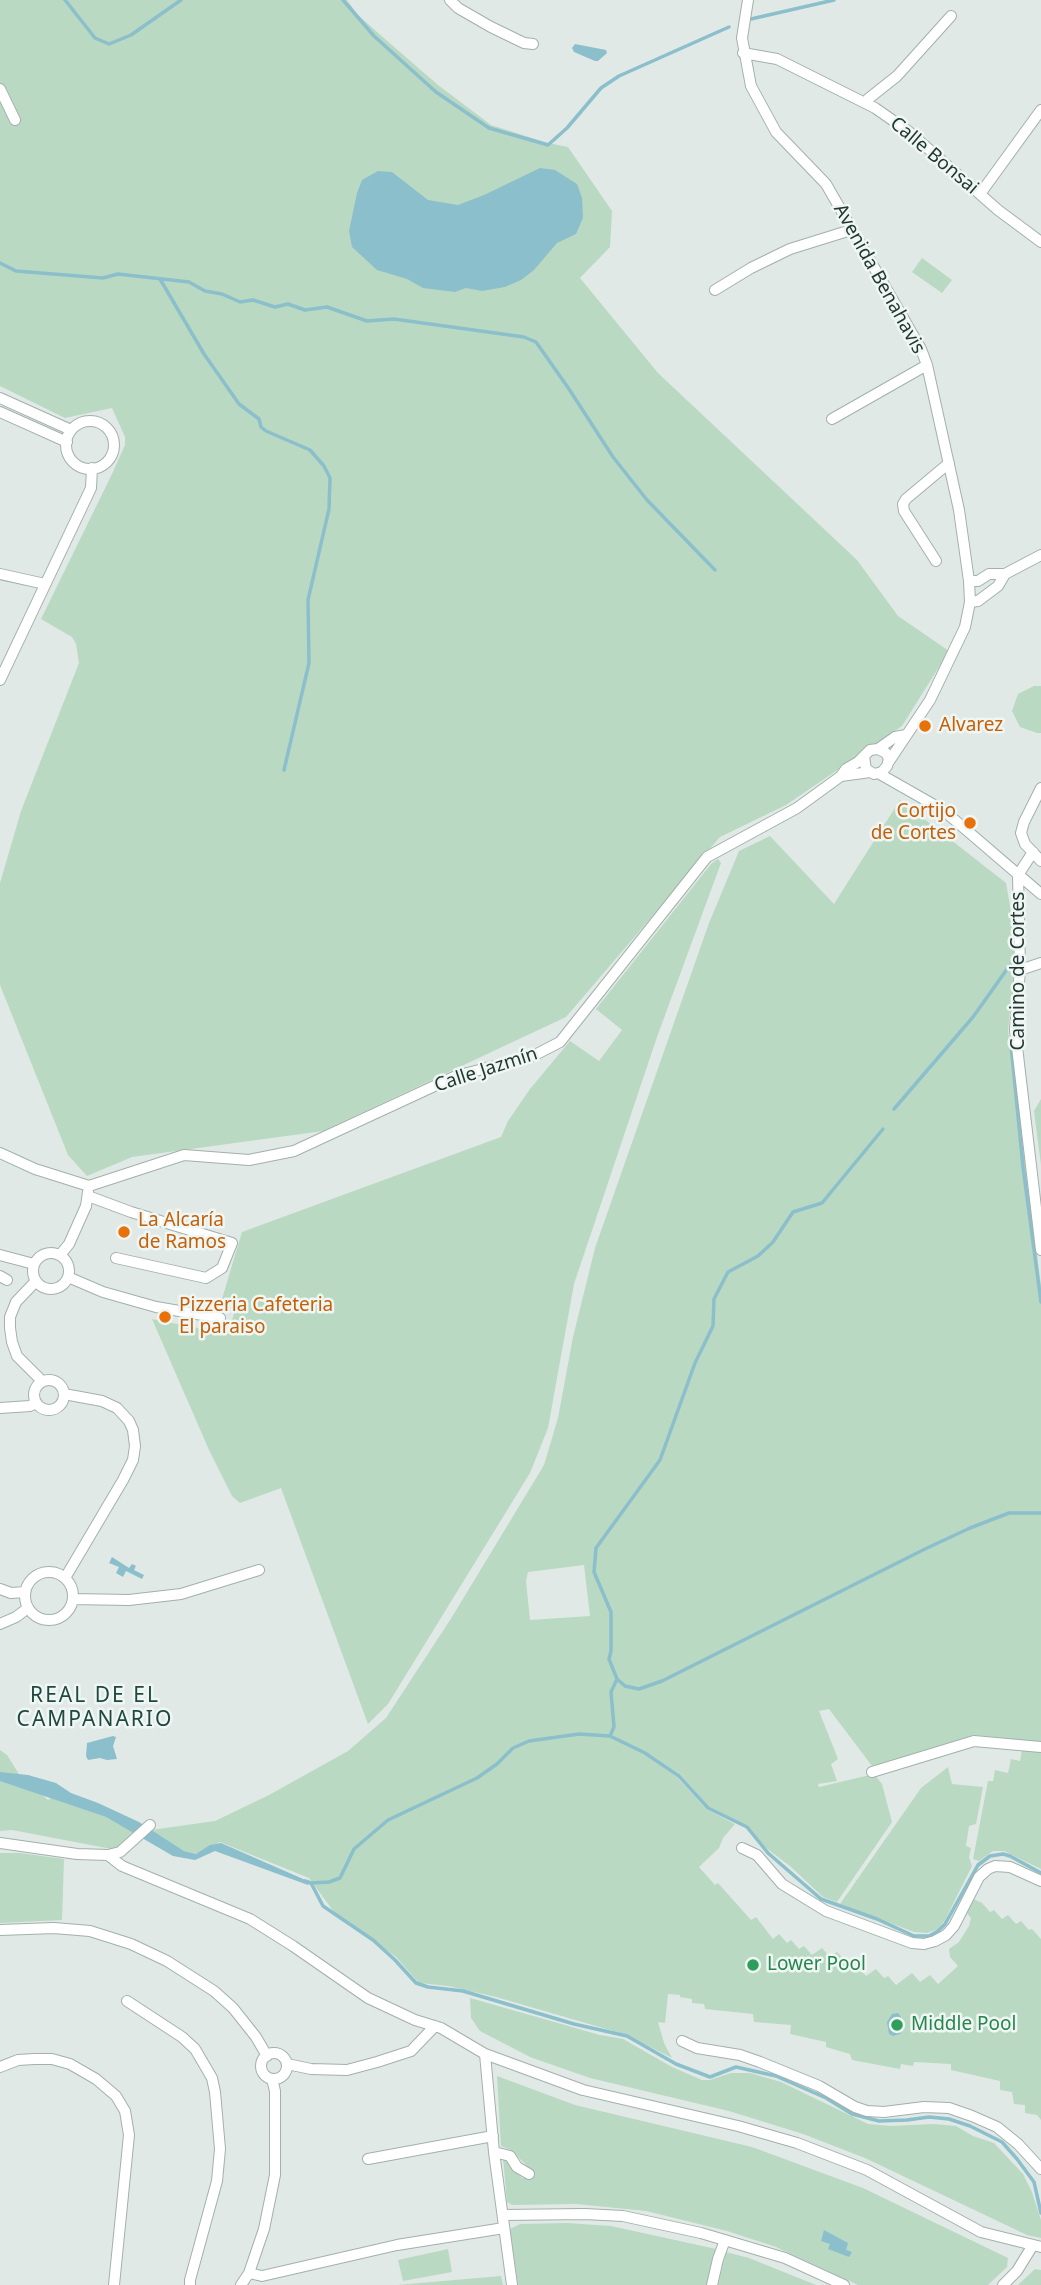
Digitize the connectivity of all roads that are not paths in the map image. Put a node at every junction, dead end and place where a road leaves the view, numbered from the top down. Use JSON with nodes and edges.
{"nodes":[{"id":1,"x":450,"y":0,"type":"edge"},
{"id":2,"x":747,"y":3,"type":"edge"},
{"id":3,"x":951,"y":16,"type":"dead end"},
{"id":4,"x":533,"y":44,"type":"dead end"},
{"id":5,"x":743,"y":53,"type":"junction"},
{"id":6,"x":0,"y":89,"type":"edge"},
{"id":7,"x":866,"y":103,"type":"junction"},
{"id":8,"x":1041,"y":110,"type":"edge"},
{"id":9,"x":15,"y":120,"type":"dead end"},
{"id":10,"x":980,"y":194,"type":"junction"},
{"id":11,"x":851,"y":230,"type":"junction"},
{"id":12,"x":1041,"y":242,"type":"edge"},
{"id":13,"x":715,"y":290,"type":"dead end"},
{"id":14,"x":927,"y":365,"type":"junction"},
{"id":15,"x":0,"y":398,"type":"edge"},
{"id":16,"x":0,"y":412,"type":"edge"},
{"id":17,"x":832,"y":419,"type":"dead end"},
{"id":18,"x":71,"y":430,"type":"junction"},
{"id":19,"x":66,"y":442,"type":"junction"},
{"id":20,"x":949,"y":463,"type":"junction"},
{"id":21,"x":92,"y":468,"type":"junction"},
{"id":22,"x":1041,"y":555,"type":"edge"},
{"id":23,"x":936,"y":561,"type":"dead end"},
{"id":24,"x":0,"y":574,"type":"edge"},
{"id":25,"x":1005,"y":574,"type":"junction"},
{"id":26,"x":969,"y":581,"type":"junction"},
{"id":27,"x":45,"y":583,"type":"junction"},
{"id":28,"x":970,"y":602,"type":"junction"},
{"id":29,"x":12,"y":654,"type":"junction"},
{"id":30,"x":0,"y":662,"type":"edge"},
{"id":31,"x":0,"y":680,"type":"edge"},
{"id":32,"x":906,"y":735,"type":"junction"},
{"id":33,"x":878,"y":749,"type":"junction"},
{"id":34,"x":864,"y":757,"type":"junction"},
{"id":35,"x":888,"y":763,"type":"junction"},
{"id":36,"x":874,"y":773,"type":"junction"},
{"id":37,"x":841,"y":776,"type":"junction"},
{"id":38,"x":905,"y":787,"type":"junction"},
{"id":39,"x":1041,"y":788,"type":"edge"},
{"id":40,"x":1030,"y":857,"type":"junction"},
{"id":41,"x":1041,"y":861,"type":"edge"},
{"id":42,"x":1018,"y":875,"type":"junction"},
{"id":43,"x":1041,"y":894,"type":"edge"},
{"id":44,"x":1041,"y":963,"type":"edge"},
{"id":45,"x":1020,"y":970,"type":"junction"},
{"id":46,"x":0,"y":1153,"type":"edge"},
{"id":47,"x":88,"y":1191,"type":"junction"},
{"id":48,"x":1041,"y":1250,"type":"edge"},
{"id":49,"x":0,"y":1255,"type":"edge"},
{"id":50,"x":60,"y":1255,"type":"junction"},
{"id":51,"x":116,"y":1258,"type":"dead end"},
{"id":52,"x":34,"y":1264,"type":"junction"},
{"id":53,"x":68,"y":1278,"type":"junction"},
{"id":54,"x":36,"y":1281,"type":"junction"},
{"id":55,"x":220,"y":1318,"type":"dead end"},
{"id":56,"x":42,"y":1381,"type":"junction"},
{"id":57,"x":64,"y":1394,"type":"junction"},
{"id":58,"x":36,"y":1403,"type":"junction"},
{"id":59,"x":0,"y":1408,"type":"edge"},
{"id":60,"x":260,"y":1570,"type":"dead end"},
{"id":61,"x":65,"y":1578,"type":"junction"},
{"id":62,"x":0,"y":1590,"type":"edge"},
{"id":63,"x":25,"y":1592,"type":"junction"},
{"id":64,"x":73,"y":1599,"type":"junction"},
{"id":65,"x":28,"y":1608,"type":"junction"},
{"id":66,"x":0,"y":1624,"type":"edge"},
{"id":67,"x":1041,"y":1747,"type":"edge"},
{"id":68,"x":872,"y":1772,"type":"dead end"},
{"id":69,"x":150,"y":1825,"type":"dead end"},
{"id":70,"x":0,"y":1843,"type":"edge"},
{"id":71,"x":742,"y":1848,"type":"dead end"},
{"id":72,"x":108,"y":1855,"type":"junction"},
{"id":73,"x":1041,"y":1881,"type":"edge"},
{"id":74,"x":0,"y":1930,"type":"edge"},
{"id":75,"x":127,"y":2001,"type":"dead end"},
{"id":76,"x":435,"y":2026,"type":"junction"},
{"id":77,"x":682,"y":2041,"type":"dead end"},
{"id":78,"x":485,"y":2054,"type":"junction"},
{"id":79,"x":267,"y":2056,"type":"junction"},
{"id":80,"x":286,"y":2064,"type":"junction"},
{"id":81,"x":0,"y":2067,"type":"edge"},
{"id":82,"x":272,"y":2079,"type":"junction"},
{"id":83,"x":493,"y":2136,"type":"junction"},
{"id":84,"x":494,"y":2151,"type":"junction"},
{"id":85,"x":368,"y":2159,"type":"dead end"},
{"id":86,"x":1041,"y":2169,"type":"edge"},
{"id":87,"x":529,"y":2174,"type":"dead end"},
{"id":88,"x":503,"y":2215,"type":"junction"},
{"id":89,"x":504,"y":2228,"type":"junction"},
{"id":90,"x":725,"y":2240,"type":"junction"},
{"id":91,"x":1037,"y":2246,"type":"edge"},
{"id":92,"x":248,"y":2273,"type":"junction"},
{"id":93,"x":114,"y":2285,"type":"edge"},
{"id":94,"x":190,"y":2285,"type":"edge"},
{"id":95,"x":241,"y":2285,"type":"edge"},
{"id":96,"x":512,"y":2285,"type":"edge"},
{"id":97,"x":712,"y":2285,"type":"edge"},
{"id":98,"x":844,"y":2285,"type":"edge"},
{"id":99,"x":1003,"y":2285,"type":"edge"}],
"edges":[{"from":1,"to":4,"type":"street"},
{"from":2,"to":5,"type":"street","name":"Avenida Benahavis"},
{"from":3,"to":7,"type":"street"},
{"from":5,"to":7,"type":"street","name":"Calle Bonsai"},
{"from":5,"to":11,"type":"street","name":"Avenida Benahavis"},
{"from":6,"to":9,"type":"street"},
{"from":7,"to":10,"type":"street","name":"Calle Bonsai"},
{"from":8,"to":10,"type":"street"},
{"from":10,"to":12,"type":"street","name":"Calle Bonsai"},
{"from":11,"to":13,"type":"street"},
{"from":11,"to":14,"type":"street","name":"Avenida Benahavis"},
{"from":14,"to":17,"type":"street"},
{"from":14,"to":20,"type":"street","name":"Avenida Benahavis"},
{"from":15,"to":18,"type":"street"},
{"from":16,"to":19,"type":"street"},
{"from":18,"to":19,"type":"street"},
{"from":18,"to":21,"type":"street"},
{"from":19,"to":21,"type":"street"},
{"from":20,"to":23,"type":"street"},
{"from":20,"to":26,"type":"street","name":"Avenida Benahavis"},
{"from":21,"to":27,"type":"street"},
{"from":22,"to":25,"type":"street"},
{"from":24,"to":27,"type":"street"},
{"from":25,"to":26,"type":"street"},
{"from":25,"to":28,"type":"street"},
{"from":26,"to":28,"type":"street","name":"Avenida Benahavis"},
{"from":27,"to":29,"type":"street"},
{"from":28,"to":32,"type":"street","name":"Avenida Benahavis"},
{"from":29,"to":30,"type":"street"},
{"from":29,"to":31,"type":"street"},
{"from":32,"to":33,"type":"street","name":"Avenida Benahavis"},
{"from":32,"to":35,"type":"street","name":"Avenida Benahavis"},
{"from":33,"to":34,"type":"street"},
{"from":33,"to":35,"type":"street"},
{"from":34,"to":36,"type":"street"},
{"from":34,"to":37,"type":"street","name":"Calle Jazmín"},
{"from":35,"to":36,"type":"street"},
{"from":35,"to":38,"type":"street"},
{"from":36,"to":37,"type":"street","name":"Calle Jazmín"},
{"from":36,"to":38,"type":"street"},
{"from":37,"to":47,"type":"street","name":"Calle Jazmín"},
{"from":38,"to":42,"type":"street"},
{"from":39,"to":40,"type":"street"},
{"from":40,"to":41,"type":"street"},
{"from":40,"to":42,"type":"street","name":"Camino de Cortes"},
{"from":42,"to":43,"type":"street"},
{"from":42,"to":45,"type":"street","name":"Camino de Cortes"},
{"from":44,"to":45,"type":"street"},
{"from":45,"to":48,"type":"street","name":"Camino de Cortes"},
{"from":46,"to":47,"type":"street"},
{"from":47,"to":50,"type":"street"},
{"from":47,"to":51,"type":"street"},
{"from":49,"to":52,"type":"street"},
{"from":50,"to":52,"type":"street"},
{"from":50,"to":53,"type":"street"},
{"from":52,"to":54,"type":"street"},
{"from":53,"to":54,"type":"street"},
{"from":53,"to":55,"type":"street"},
{"from":54,"to":56,"type":"street"},
{"from":56,"to":57,"type":"street"},
{"from":56,"to":58,"type":"street"},
{"from":57,"to":58,"type":"street"},
{"from":57,"to":61,"type":"street"},
{"from":58,"to":59,"type":"street"},
{"from":60,"to":64,"type":"street"},
{"from":61,"to":63,"type":"street"},
{"from":61,"to":64,"type":"street"},
{"from":62,"to":63,"type":"street"},
{"from":63,"to":65,"type":"street"},
{"from":64,"to":65,"type":"street"},
{"from":65,"to":66,"type":"street"},
{"from":67,"to":68,"type":"street"},
{"from":69,"to":72,"type":"street"},
{"from":70,"to":72,"type":"street"},
{"from":71,"to":73,"type":"street"},
{"from":72,"to":76,"type":"street"},
{"from":74,"to":79,"type":"street"},
{"from":75,"to":94,"type":"street"},
{"from":76,"to":78,"type":"street"},
{"from":76,"to":80,"type":"street"},
{"from":77,"to":86,"type":"street"},
{"from":78,"to":83,"type":"street"},
{"from":78,"to":91,"type":"street"},
{"from":79,"to":80,"type":"street"},
{"from":79,"to":82,"type":"street"},
{"from":80,"to":82,"type":"street"},
{"from":81,"to":93,"type":"street"},
{"from":82,"to":92,"type":"street"},
{"from":83,"to":84,"type":"street"},
{"from":83,"to":85,"type":"street"},
{"from":84,"to":87,"type":"street"},
{"from":84,"to":88,"type":"street"},
{"from":88,"to":89,"type":"street"},
{"from":88,"to":90,"type":"street"},
{"from":89,"to":92,"type":"street"},
{"from":89,"to":96,"type":"street"},
{"from":90,"to":97,"type":"street"},
{"from":90,"to":98,"type":"street"},
{"from":91,"to":99,"type":"street"},
{"from":92,"to":95,"type":"street"}]}
